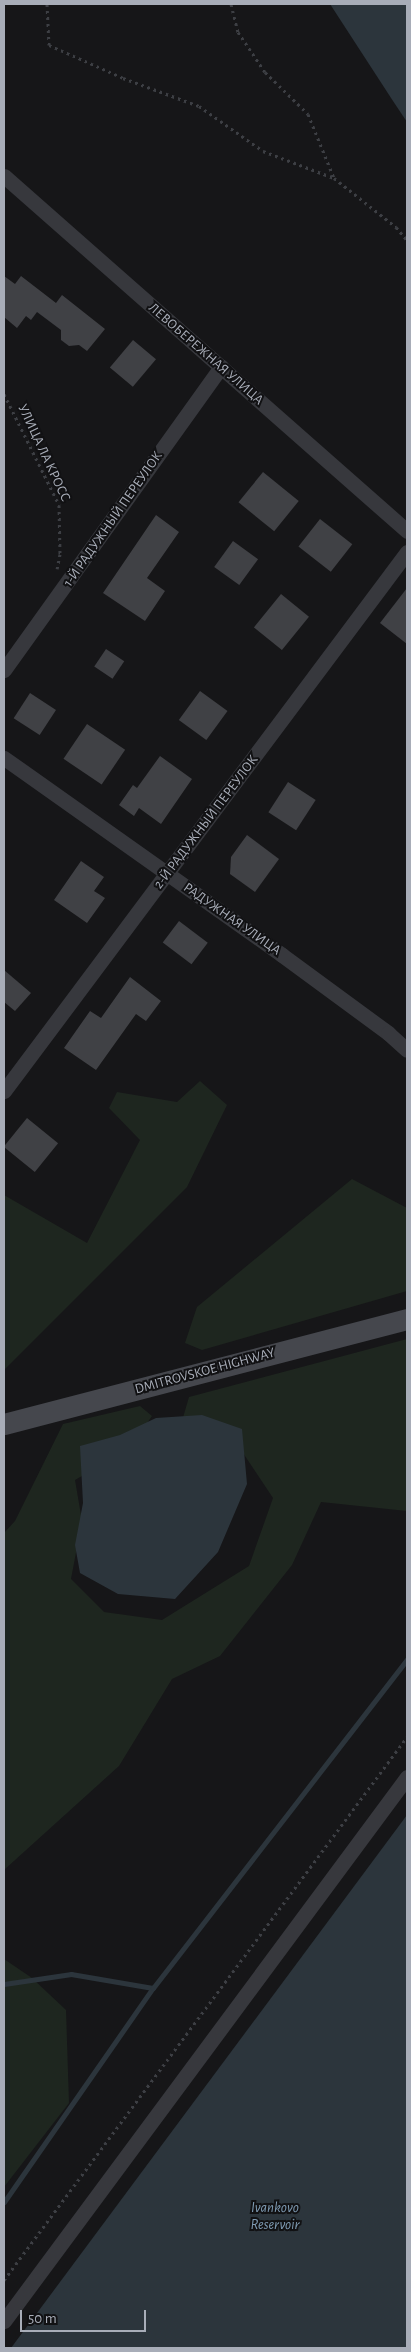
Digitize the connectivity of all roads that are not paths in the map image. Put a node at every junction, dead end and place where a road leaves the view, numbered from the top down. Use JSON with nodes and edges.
{"nodes":[{"id":1,"x":4,"y":176,"type":"edge"},
{"id":2,"x":221,"y":367,"type":"junction"},
{"id":3,"x":407,"y":531,"type":"edge"},
{"id":4,"x":407,"y":552,"type":"edge"},
{"id":5,"x":4,"y":670,"type":"edge"},
{"id":6,"x":4,"y":758,"type":"edge"},
{"id":7,"x":168,"y":874,"type":"junction"},
{"id":8,"x":407,"y":1050,"type":"edge"},
{"id":9,"x":4,"y":1091,"type":"edge"},
{"id":10,"x":407,"y":1319,"type":"edge"},
{"id":11,"x":4,"y":1424,"type":"edge"},
{"id":12,"x":407,"y":1777,"type":"edge"},
{"id":13,"x":4,"y":2320,"type":"edge"}],
"edges":[{"from":1,"to":2,"type":"street","name":"ЛЕВОБЕРЕЖНАЯ УЛИЦА"},
{"from":2,"to":3,"type":"street","name":"ЛЕВОБЕРЕЖНАЯ УЛИЦА"},
{"from":2,"to":5,"type":"street","name":"1-Й РАДУЖНЫЙ ПЕРЕУЛОК"},
{"from":4,"to":7,"type":"street","name":"2-Й РАДУЖНЫЙ ПЕРЕУЛОК"},
{"from":6,"to":7,"type":"street","name":"РАДУЖНАЯ УЛИЦА"},
{"from":7,"to":8,"type":"street","name":"РАДУЖНАЯ УЛИЦА"},
{"from":7,"to":9,"type":"street","name":"2-Й РАДУЖНЫЙ ПЕРЕУЛОК"},
{"from":10,"to":11,"type":"street","name":"DMITROVSKOE HIGHWAY"},
{"from":12,"to":13,"type":"street"}]}
